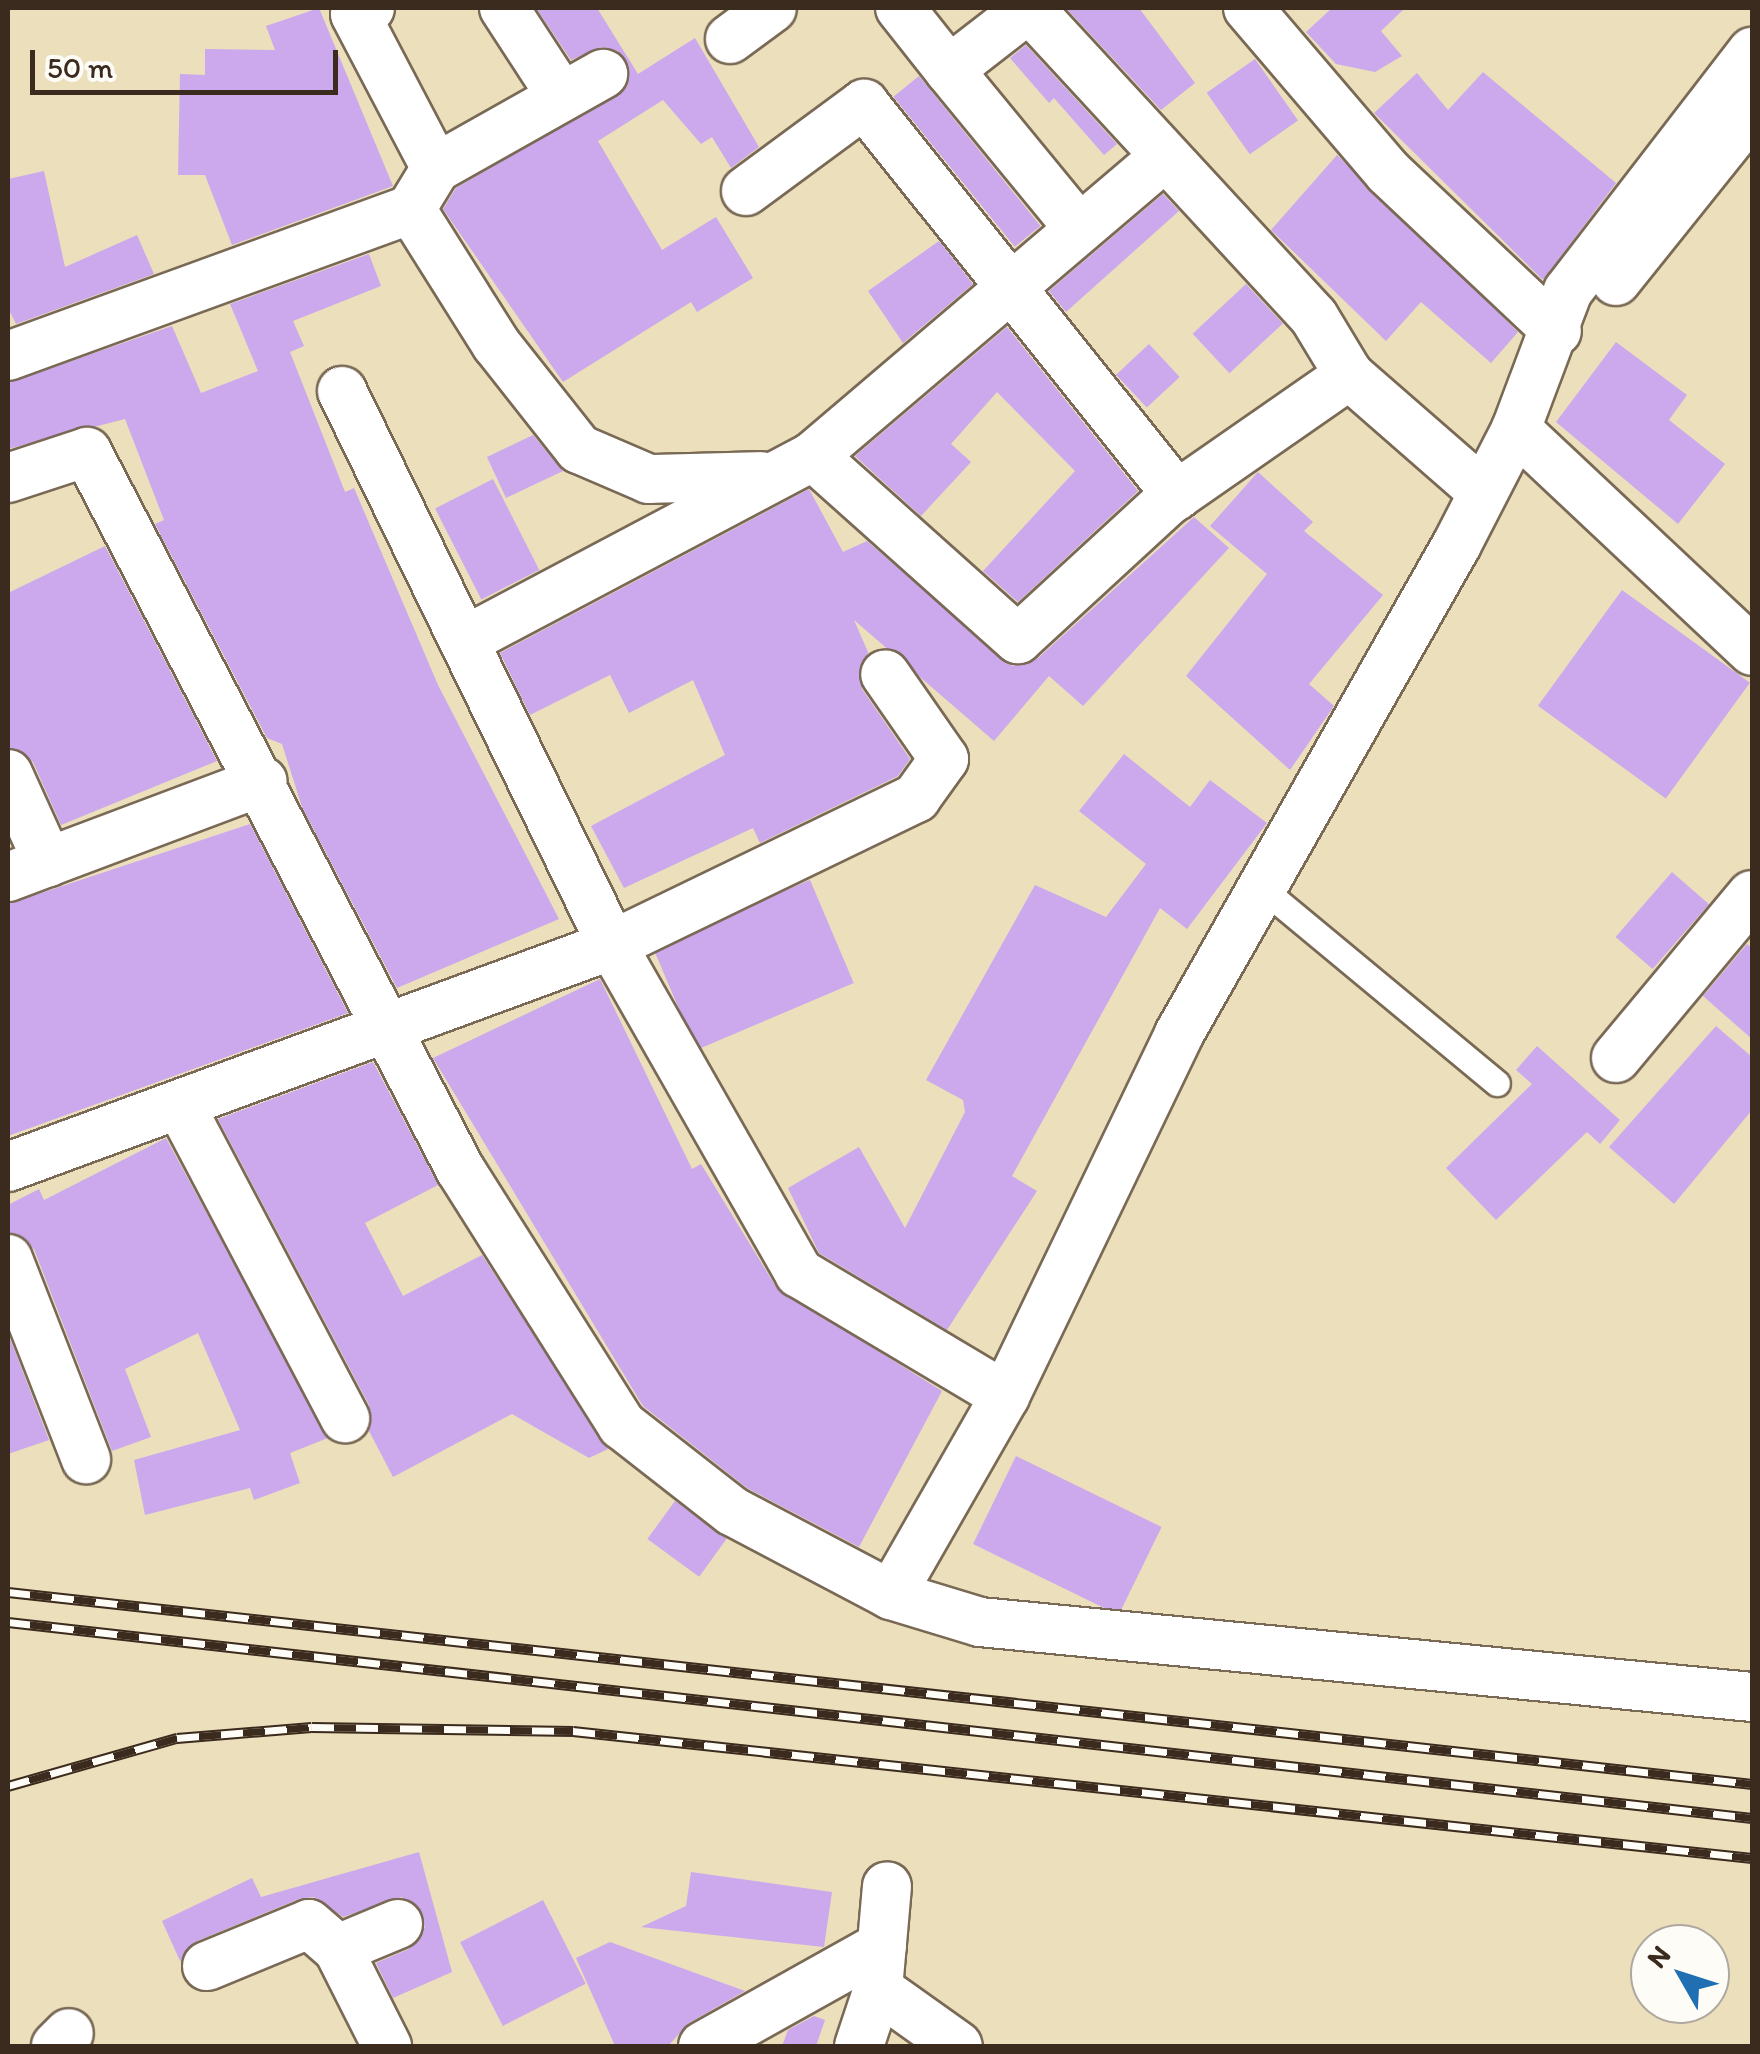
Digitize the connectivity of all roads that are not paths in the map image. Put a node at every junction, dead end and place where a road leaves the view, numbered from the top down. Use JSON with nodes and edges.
{"nodes":[{"id":1,"x":370,"y":8,"type":"edge"},
{"id":2,"x":504,"y":8,"type":"edge"},
{"id":3,"x":772,"y":8,"type":"edge"},
{"id":4,"x":900,"y":8,"type":"edge"},
{"id":5,"x":1029,"y":8,"type":"edge"},
{"id":6,"x":1248,"y":8,"type":"edge"},
{"id":7,"x":730,"y":39,"type":"dead end"},
{"id":8,"x":1752,"y":52,"type":"edge"},
{"id":9,"x":949,"y":70,"type":"junction"},
{"id":10,"x":603,"y":74,"type":"dead end"},
{"id":11,"x":562,"y":97,"type":"junction"},
{"id":12,"x":1752,"y":111,"type":"edge"},
{"id":13,"x":1162,"y":159,"type":"junction"},
{"id":14,"x":436,"y":168,"type":"junction"},
{"id":15,"x":746,"y":191,"type":"dead end"},
{"id":16,"x":411,"y":209,"type":"junction"},
{"id":17,"x":1079,"y":228,"type":"junction"},
{"id":18,"x":1009,"y":288,"type":"junction"},
{"id":19,"x":1557,"y":331,"type":"junction"},
{"id":20,"x":8,"y":356,"type":"edge"},
{"id":21,"x":1349,"y":375,"type":"junction"},
{"id":22,"x":342,"y":391,"type":"dead end"},
{"id":23,"x":1516,"y":429,"type":"junction"},
{"id":24,"x":813,"y":456,"type":"junction"},
{"id":25,"x":761,"y":476,"type":"junction"},
{"id":26,"x":8,"y":478,"type":"edge"},
{"id":27,"x":1481,"y":490,"type":"junction"},
{"id":28,"x":1177,"y":495,"type":"junction"},
{"id":29,"x":464,"y":641,"type":"junction"},
{"id":30,"x":1752,"y":650,"type":"edge"},
{"id":31,"x":885,"y":674,"type":"dead end"},
{"id":32,"x":8,"y":774,"type":"edge"},
{"id":33,"x":263,"y":781,"type":"junction"},
{"id":34,"x":28,"y":870,"type":"edge"},
{"id":35,"x":1262,"y":889,"type":"junction"},
{"id":36,"x":1752,"y":895,"type":"edge"},
{"id":37,"x":612,"y":945,"type":"junction"},
{"id":38,"x":394,"y":1032,"type":"junction"},
{"id":39,"x":1616,"y":1058,"type":"dead end"},
{"id":40,"x":1497,"y":1083,"type":"dead end"},
{"id":41,"x":181,"y":1106,"type":"junction"},
{"id":42,"x":8,"y":1167,"type":"edge"},
{"id":43,"x":8,"y":1259,"type":"edge"},
{"id":44,"x":1004,"y":1396,"type":"junction"},
{"id":45,"x":346,"y":1418,"type":"dead end"},
{"id":46,"x":86,"y":1458,"type":"dead end"},
{"id":47,"x":891,"y":1595,"type":"junction"},
{"id":48,"x":1752,"y":1697,"type":"edge"},
{"id":49,"x":887,"y":1886,"type":"dead end"},
{"id":50,"x":398,"y":1924,"type":"dead end"},
{"id":51,"x":338,"y":1950,"type":"junction"},
{"id":52,"x":206,"y":1966,"type":"dead end"},
{"id":53,"x":880,"y":1968,"type":"junction"},
{"id":54,"x":387,"y":2046,"type":"edge"},
{"id":55,"x":703,"y":2046,"type":"edge"},
{"id":56,"x":858,"y":2046,"type":"edge"},
{"id":57,"x":958,"y":2046,"type":"edge"}],
"edges":[{"from":1,"to":14,"type":"street"},
{"from":2,"to":11,"type":"street"},
{"from":3,"to":7,"type":"street"},
{"from":4,"to":9,"type":"street"},
{"from":5,"to":9,"type":"street"},
{"from":5,"to":13,"type":"street"},
{"from":6,"to":19,"type":"street"},
{"from":8,"to":19,"type":"street"},
{"from":9,"to":17,"type":"street"},
{"from":10,"to":11,"type":"street"},
{"from":11,"to":14,"type":"street"},
{"from":12,"to":19,"type":"street"},
{"from":13,"to":17,"type":"street"},
{"from":13,"to":21,"type":"street"},
{"from":14,"to":16,"type":"street"},
{"from":15,"to":18,"type":"street"},
{"from":16,"to":20,"type":"street"},
{"from":16,"to":25,"type":"street"},
{"from":17,"to":18,"type":"street"},
{"from":18,"to":24,"type":"street"},
{"from":18,"to":28,"type":"street"},
{"from":19,"to":23,"type":"street"},
{"from":21,"to":27,"type":"street"},
{"from":21,"to":28,"type":"street"},
{"from":22,"to":29,"type":"street"},
{"from":23,"to":27,"type":"street"},
{"from":23,"to":30,"type":"street"},
{"from":24,"to":25,"type":"street"},
{"from":24,"to":28,"type":"street"},
{"from":25,"to":29,"type":"street"},
{"from":26,"to":33,"type":"street"},
{"from":27,"to":35,"type":"street"},
{"from":29,"to":37,"type":"street"},
{"from":31,"to":37,"type":"street"},
{"from":32,"to":34,"type":"street"},
{"from":33,"to":34,"type":"street"},
{"from":33,"to":38,"type":"street"},
{"from":35,"to":40,"type":"lane"},
{"from":35,"to":44,"type":"street"},
{"from":36,"to":39,"type":"street"},
{"from":37,"to":38,"type":"street"},
{"from":37,"to":44,"type":"street"},
{"from":38,"to":41,"type":"street"},
{"from":38,"to":47,"type":"street"},
{"from":41,"to":42,"type":"street"},
{"from":41,"to":45,"type":"street"},
{"from":43,"to":46,"type":"street"},
{"from":44,"to":47,"type":"street"},
{"from":47,"to":48,"type":"street"},
{"from":49,"to":53,"type":"street"},
{"from":50,"to":51,"type":"street"},
{"from":51,"to":52,"type":"street"},
{"from":51,"to":54,"type":"street"},
{"from":53,"to":55,"type":"street"},
{"from":53,"to":56,"type":"street"},
{"from":53,"to":57,"type":"street"}]}
